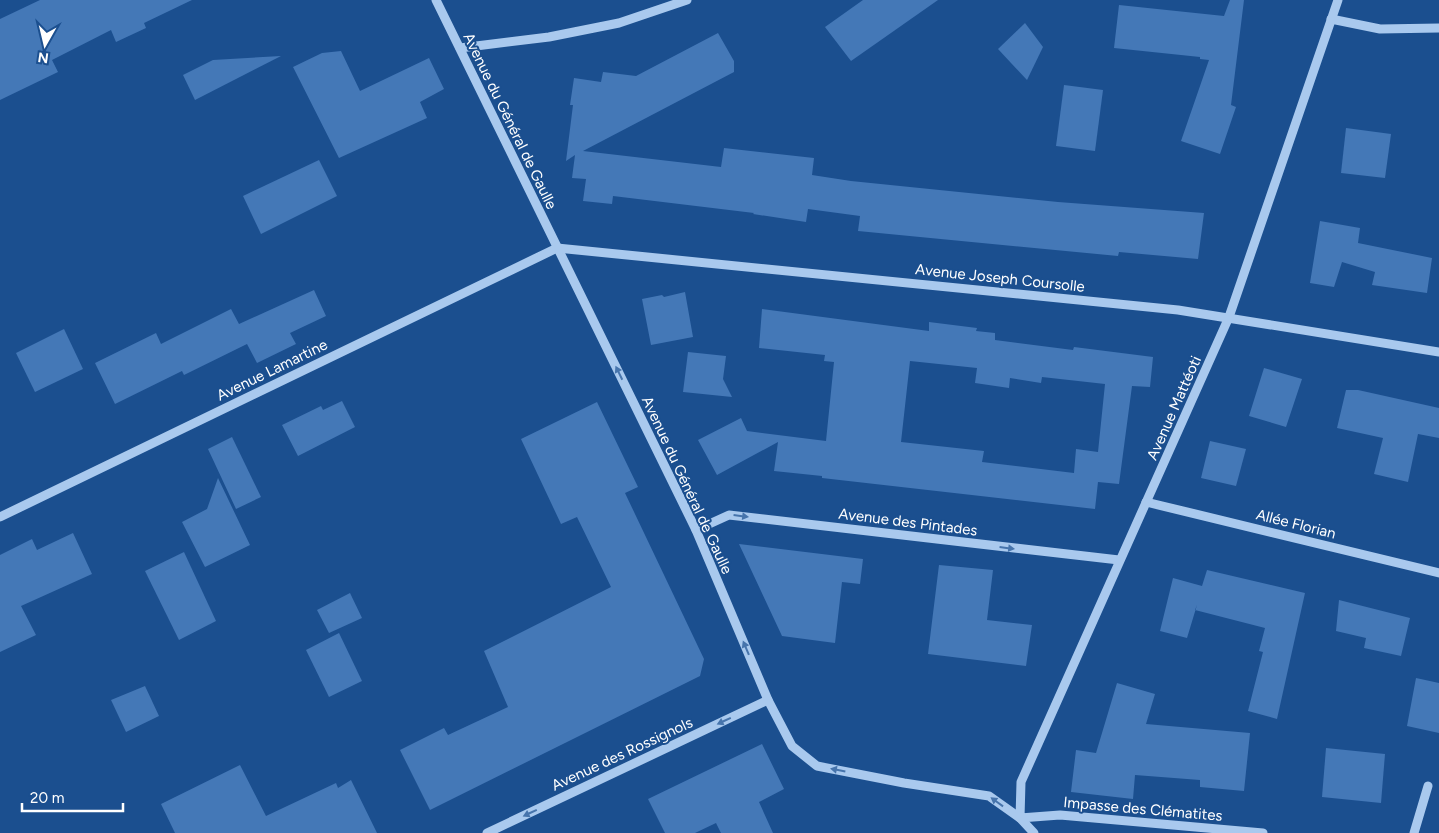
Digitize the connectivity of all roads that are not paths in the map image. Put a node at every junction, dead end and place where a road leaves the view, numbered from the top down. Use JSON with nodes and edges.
{"nodes":[{"id":1,"x":436,"y":0,"type":"edge"},
{"id":2,"x":687,"y":0,"type":"edge"},
{"id":3,"x":1338,"y":0,"type":"edge"},
{"id":4,"x":1331,"y":19,"type":"junction"},
{"id":5,"x":1439,"y":28,"type":"edge"},
{"id":6,"x":460,"y":48,"type":"junction"},
{"id":7,"x":557,"y":248,"type":"junction"},
{"id":8,"x":1229,"y":317,"type":"junction"},
{"id":9,"x":1439,"y":352,"type":"edge"},
{"id":10,"x":1146,"y":502,"type":"junction"},
{"id":11,"x":0,"y":517,"type":"edge"},
{"id":12,"x":696,"y":530,"type":"junction"},
{"id":13,"x":1119,"y":560,"type":"junction"},
{"id":14,"x":1439,"y":573,"type":"edge"},
{"id":15,"x":768,"y":700,"type":"junction"},
{"id":16,"x":1428,"y":786,"type":"dead end"},
{"id":17,"x":1020,"y":818,"type":"junction"},
{"id":18,"x":487,"y":833,"type":"edge"},
{"id":19,"x":1034,"y":833,"type":"edge"},
{"id":20,"x":1263,"y":833,"type":"edge"},
{"id":21,"x":1414,"y":833,"type":"edge"}],
"edges":[{"from":1,"to":6,"type":"street","name":"Avenue du Général de Gaulle"},
{"from":2,"to":6,"type":"street"},
{"from":3,"to":4,"type":"street","name":"Avenue Mattéoti"},
{"from":4,"to":5,"type":"street"},
{"from":4,"to":8,"type":"street","name":"Avenue Mattéoti"},
{"from":6,"to":7,"type":"street","name":"Avenue du Général de Gaulle"},
{"from":7,"to":8,"type":"street","name":"Avenue Joseph Coursolle"},
{"from":7,"to":11,"type":"street","name":"Avenue Lamartine"},
{"from":12,"to":7,"type":"street","name":"Avenue du Général de Gaulle","one_way":true},
{"from":8,"to":9,"type":"street","name":"Avenue Joseph Coursolle"},
{"from":8,"to":10,"type":"street","name":"Avenue Mattéoti"},
{"from":10,"to":13,"type":"street","name":"Avenue Mattéoti"},
{"from":10,"to":14,"type":"street","name":"Allée Florian"},
{"from":12,"to":13,"type":"street","name":"Avenue des Pintades","one_way":true},
{"from":15,"to":12,"type":"street","name":"Avenue du Général de Gaulle","one_way":true},
{"from":13,"to":17,"type":"street","name":"Avenue Mattéoti"},
{"from":17,"to":15,"type":"street","name":"Avenue du Général de Gaulle","one_way":true},
{"from":15,"to":18,"type":"street","name":"Avenue des Rossignols","one_way":true},
{"from":16,"to":21,"type":"street"},
{"from":17,"to":19,"type":"street","name":"Avenue du Général de Gaulle"},
{"from":17,"to":20,"type":"street","name":"Impasse des Clématites"}]}
